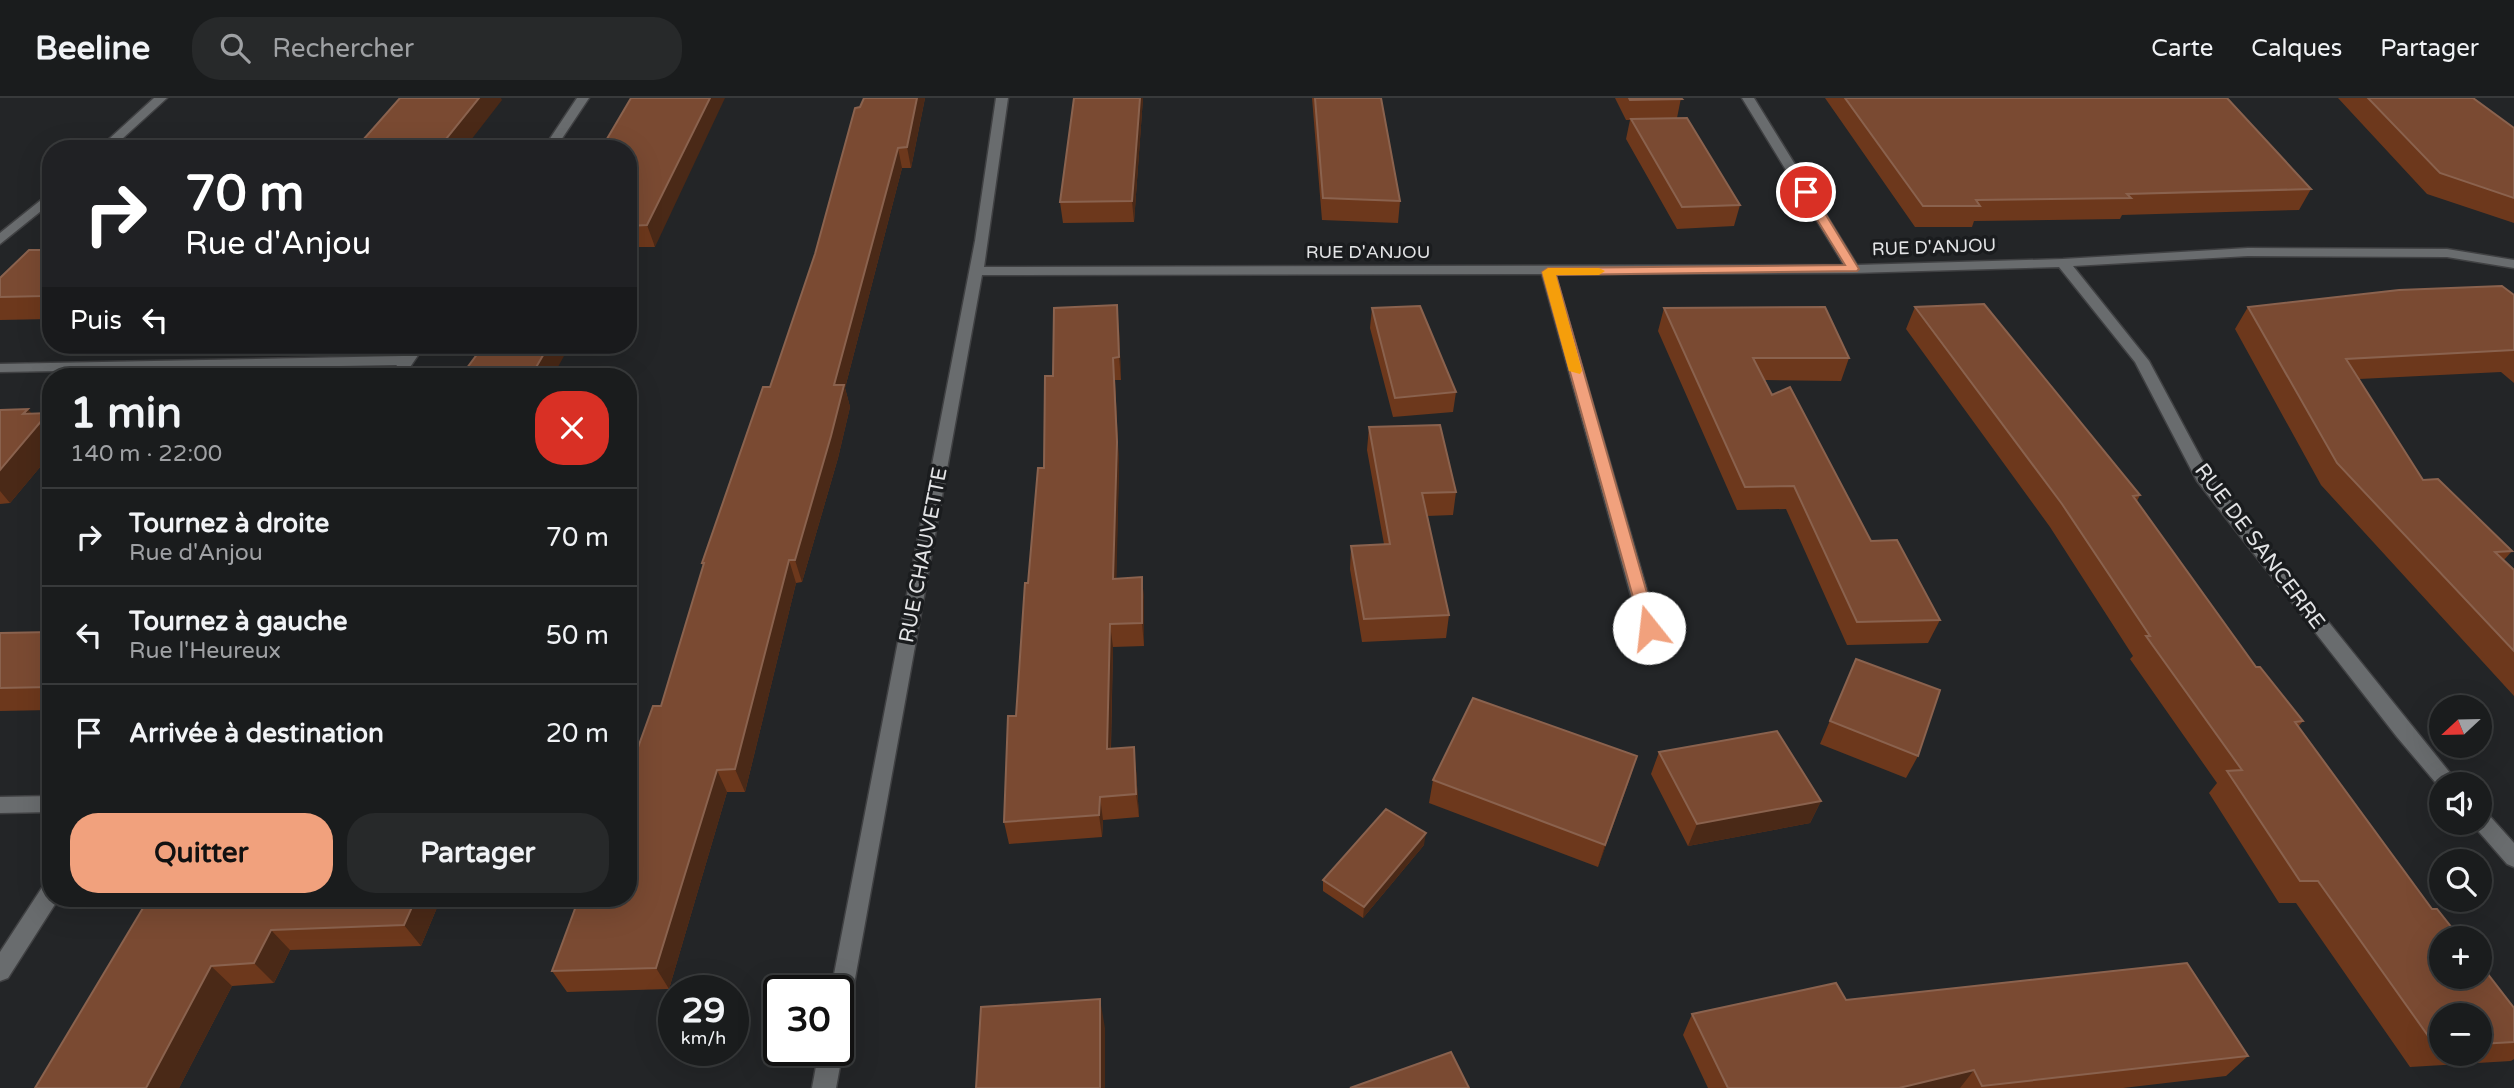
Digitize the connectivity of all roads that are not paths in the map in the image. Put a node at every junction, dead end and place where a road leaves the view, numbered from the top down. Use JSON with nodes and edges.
{"nodes":[{"id":1,"x":162,"y":98,"type":"edge"},
{"id":2,"x":583,"y":98,"type":"edge"},
{"id":3,"x":1002,"y":98,"type":"edge"},
{"id":4,"x":1748,"y":98,"type":"edge"},
{"id":5,"x":114,"y":140,"type":"edge"},
{"id":6,"x":555,"y":140,"type":"edge"},
{"id":7,"x":42,"y":204,"type":"edge"},
{"id":8,"x":0,"y":240,"type":"edge"},
{"id":9,"x":2063,"y":263,"type":"junction"},
{"id":10,"x":2514,"y":264,"type":"edge"},
{"id":11,"x":1853,"y":269,"type":"junction"},
{"id":12,"x":976,"y":271,"type":"junction"},
{"id":13,"x":1548,"y":272,"type":"junction"},
{"id":14,"x":412,"y":354,"type":"edge"},
{"id":15,"x":408,"y":360,"type":"junction"},
{"id":16,"x":0,"y":368,"type":"edge"},
{"id":17,"x":402,"y":368,"type":"edge"},
{"id":18,"x":1649,"y":628,"type":"dead end"},
{"id":19,"x":2439,"y":772,"type":"edge"},
{"id":20,"x":42,"y":804,"type":"edge"},
{"id":21,"x":0,"y":805,"type":"edge"},
{"id":22,"x":2492,"y":833,"type":"edge"},
{"id":23,"x":2514,"y":859,"type":"edge"},
{"id":24,"x":42,"y":906,"type":"edge"},
{"id":25,"x":0,"y":971,"type":"edge"},
{"id":26,"x":845,"y":975,"type":"edge"},
{"id":27,"x":828,"y":1066,"type":"edge"},
{"id":28,"x":824,"y":1088,"type":"edge"}],
"edges":[{"from":1,"to":5,"type":"street"},
{"from":2,"to":6,"type":"street"},
{"from":3,"to":12,"type":"street","name":"RUE CHAUVETTE"},
{"from":4,"to":11,"type":"street"},
{"from":7,"to":8,"type":"street"},
{"from":9,"to":10,"type":"street","name":"RUE D'ANJOU"},
{"from":9,"to":11,"type":"street","name":"RUE D'ANJOU"},
{"from":9,"to":19,"type":"street","name":"RUE DE SANCERRE"},
{"from":11,"to":13,"type":"street","name":"RUE D'ANJOU"},
{"from":12,"to":13,"type":"street","name":"RUE D'ANJOU"},
{"from":12,"to":26,"type":"street","name":"RUE CHAUVETTE"},
{"from":13,"to":18,"type":"street"},
{"from":14,"to":15,"type":"street"},
{"from":15,"to":16,"type":"street"},
{"from":15,"to":17,"type":"street"},
{"from":20,"to":21,"type":"street"},
{"from":22,"to":23,"type":"street"},
{"from":24,"to":25,"type":"street"},
{"from":27,"to":28,"type":"street"}]}
